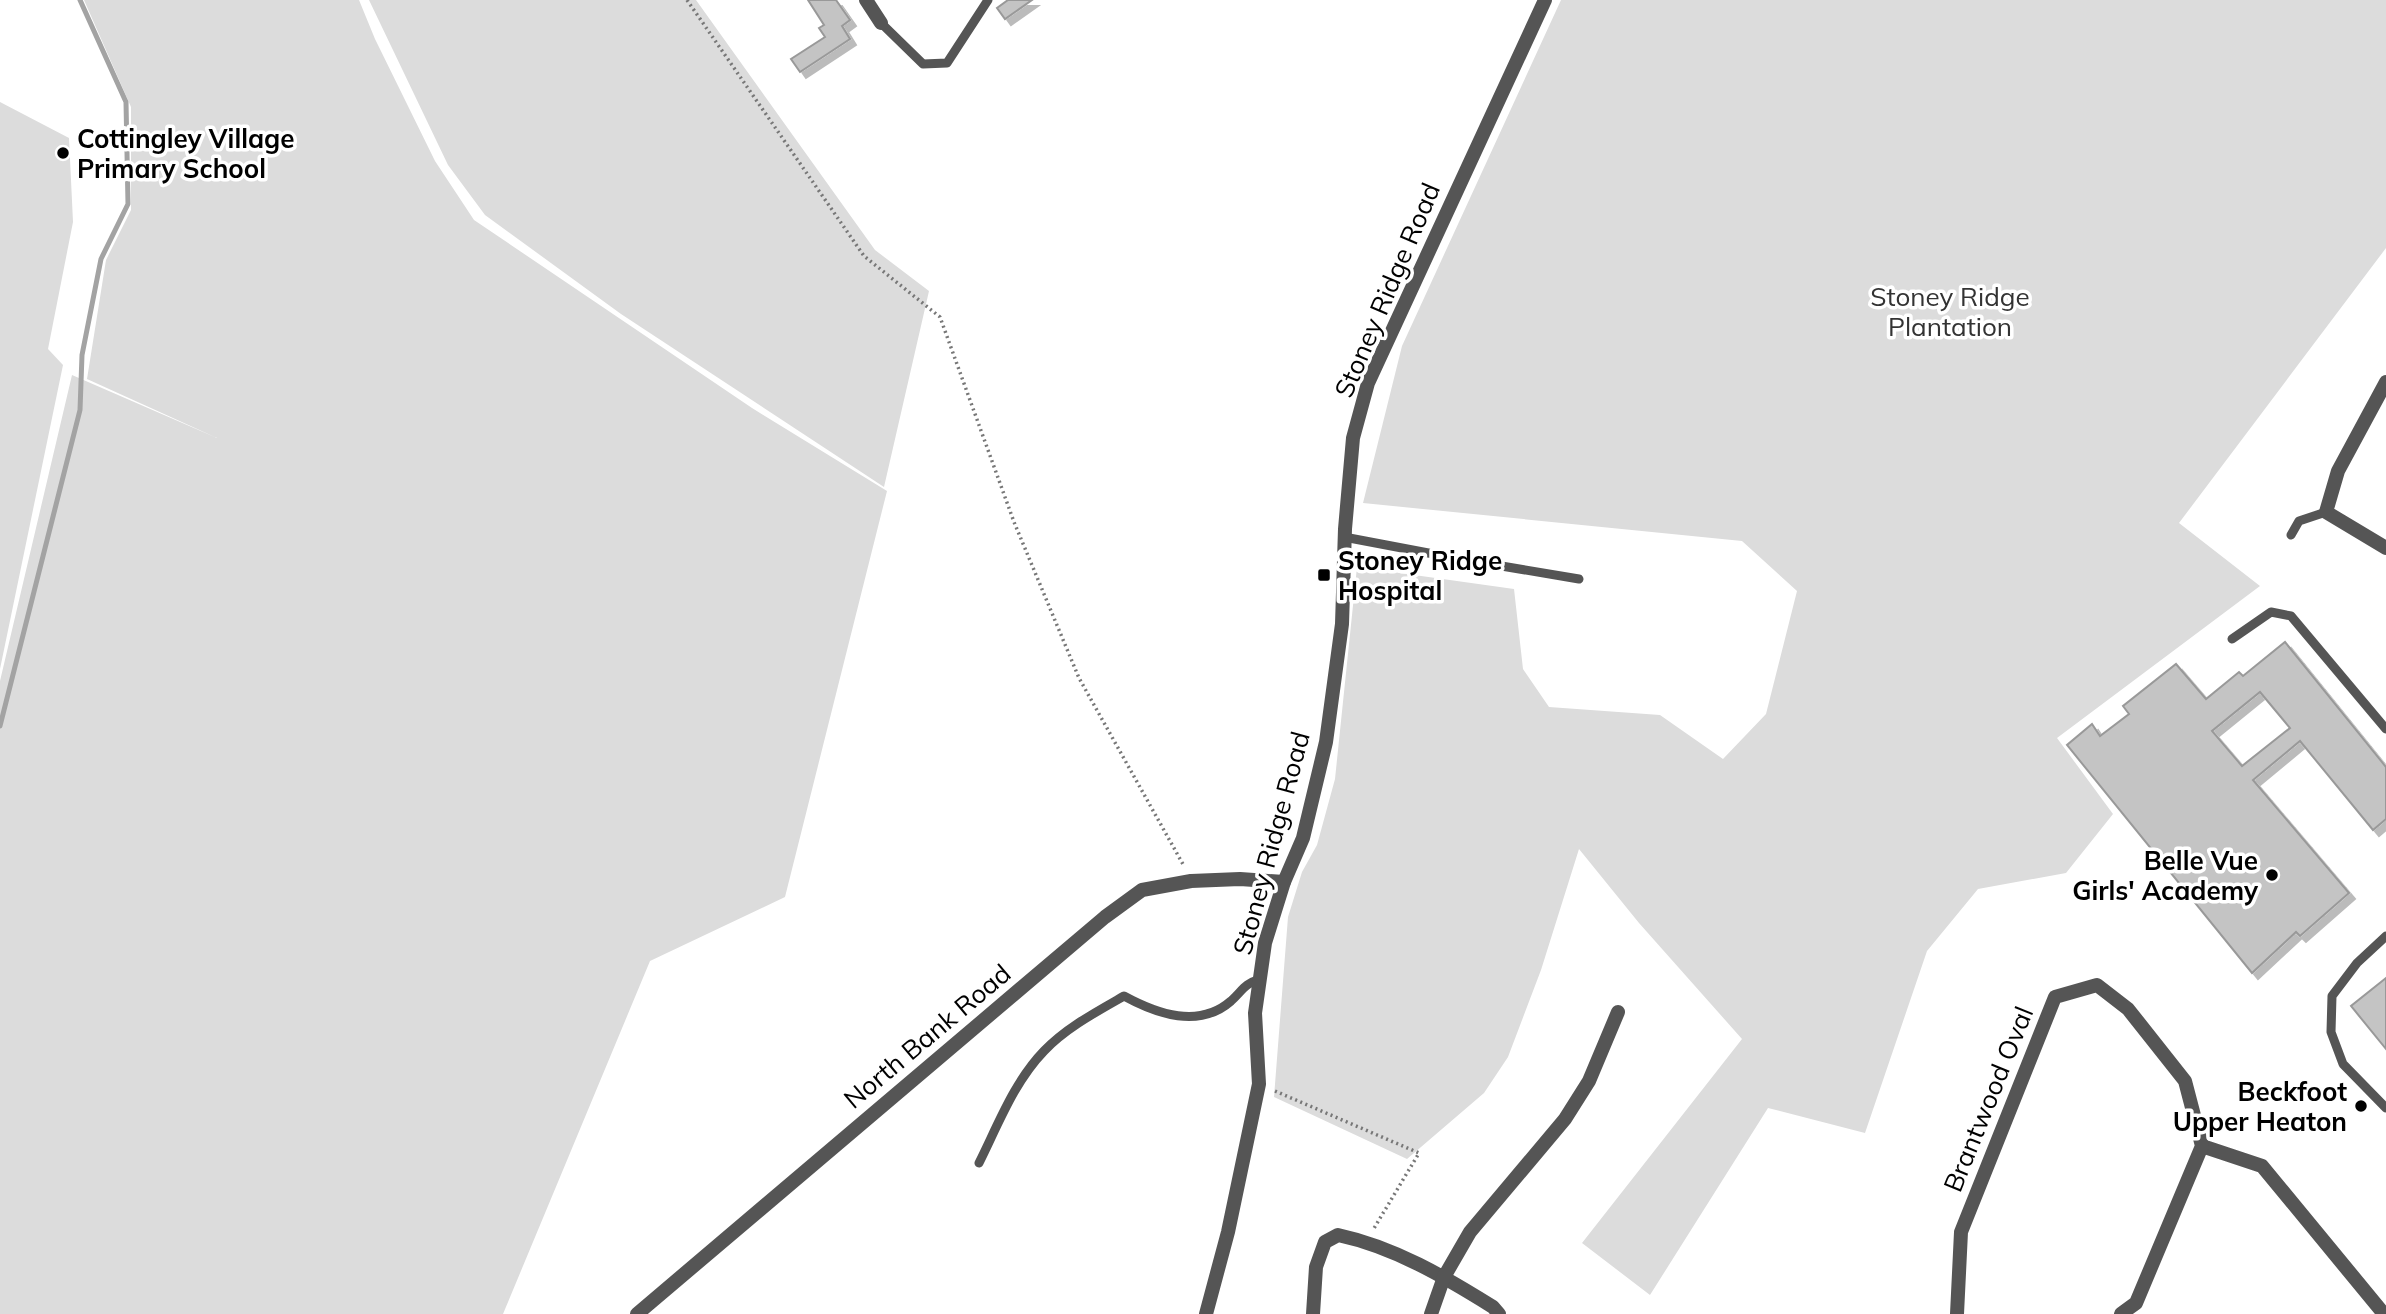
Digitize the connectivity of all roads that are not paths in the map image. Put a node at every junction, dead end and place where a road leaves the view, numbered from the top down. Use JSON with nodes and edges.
{"nodes":[{"id":1,"x":866,"y":0,"type":"edge"},
{"id":2,"x":988,"y":0,"type":"edge"},
{"id":3,"x":1545,"y":0,"type":"edge"},
{"id":4,"x":881,"y":23,"type":"joint"},
{"id":5,"x":2386,"y":383,"type":"edge"},
{"id":6,"x":2380,"y":407,"type":"edge"},
{"id":7,"x":2326,"y":512,"type":"junction"},
{"id":8,"x":2291,"y":535,"type":"dead end"},
{"id":9,"x":1344,"y":537,"type":"junction"},
{"id":10,"x":2386,"y":548,"type":"edge"},
{"id":11,"x":1579,"y":579,"type":"dead end"},
{"id":12,"x":2232,"y":639,"type":"dead end"},
{"id":13,"x":2386,"y":729,"type":"edge"},
{"id":14,"x":1284,"y":882,"type":"junction"},
{"id":15,"x":2386,"y":936,"type":"edge"},
{"id":16,"x":1260,"y":979,"type":"junction"},
{"id":17,"x":1618,"y":1012,"type":"dead end"},
{"id":18,"x":2386,"y":1108,"type":"edge"},
{"id":19,"x":2202,"y":1146,"type":"junction"},
{"id":20,"x":979,"y":1164,"type":"dead end"},
{"id":21,"x":1444,"y":1277,"type":"junction"},
{"id":22,"x":2141,"y":1309,"type":"edge"},
{"id":23,"x":637,"y":1314,"type":"edge"},
{"id":24,"x":1206,"y":1314,"type":"edge"},
{"id":25,"x":1313,"y":1314,"type":"edge"},
{"id":26,"x":1431,"y":1314,"type":"edge"},
{"id":27,"x":1499,"y":1314,"type":"edge"},
{"id":28,"x":1957,"y":1314,"type":"edge"},
{"id":29,"x":2122,"y":1314,"type":"edge"},
{"id":30,"x":2384,"y":1314,"type":"edge"}],
"edges":[{"from":1,"to":4,"type":"street"},
{"from":2,"to":4,"type":"lane"},
{"from":3,"to":9,"type":"street","name":"Stoney Ridge Road"},
{"from":5,"to":6,"type":"street"},
{"from":6,"to":7,"type":"street"},
{"from":7,"to":8,"type":"lane"},
{"from":7,"to":10,"type":"street"},
{"from":9,"to":11,"type":"lane"},
{"from":9,"to":14,"type":"street","name":"Stoney Ridge Road"},
{"from":12,"to":13,"type":"lane"},
{"from":14,"to":16,"type":"street","name":"Stoney Ridge Road"},
{"from":14,"to":23,"type":"street","name":"North Bank Road"},
{"from":15,"to":18,"type":"lane"},
{"from":16,"to":20,"type":"lane"},
{"from":16,"to":24,"type":"street","name":"Stoney Ridge Road"},
{"from":17,"to":21,"type":"street"},
{"from":19,"to":22,"type":"street"},
{"from":19,"to":28,"type":"street","name":"Brantwood Oval"},
{"from":19,"to":30,"type":"street"},
{"from":21,"to":25,"type":"street"},
{"from":21,"to":26,"type":"street"},
{"from":21,"to":27,"type":"street"},
{"from":22,"to":29,"type":"street"}]}
